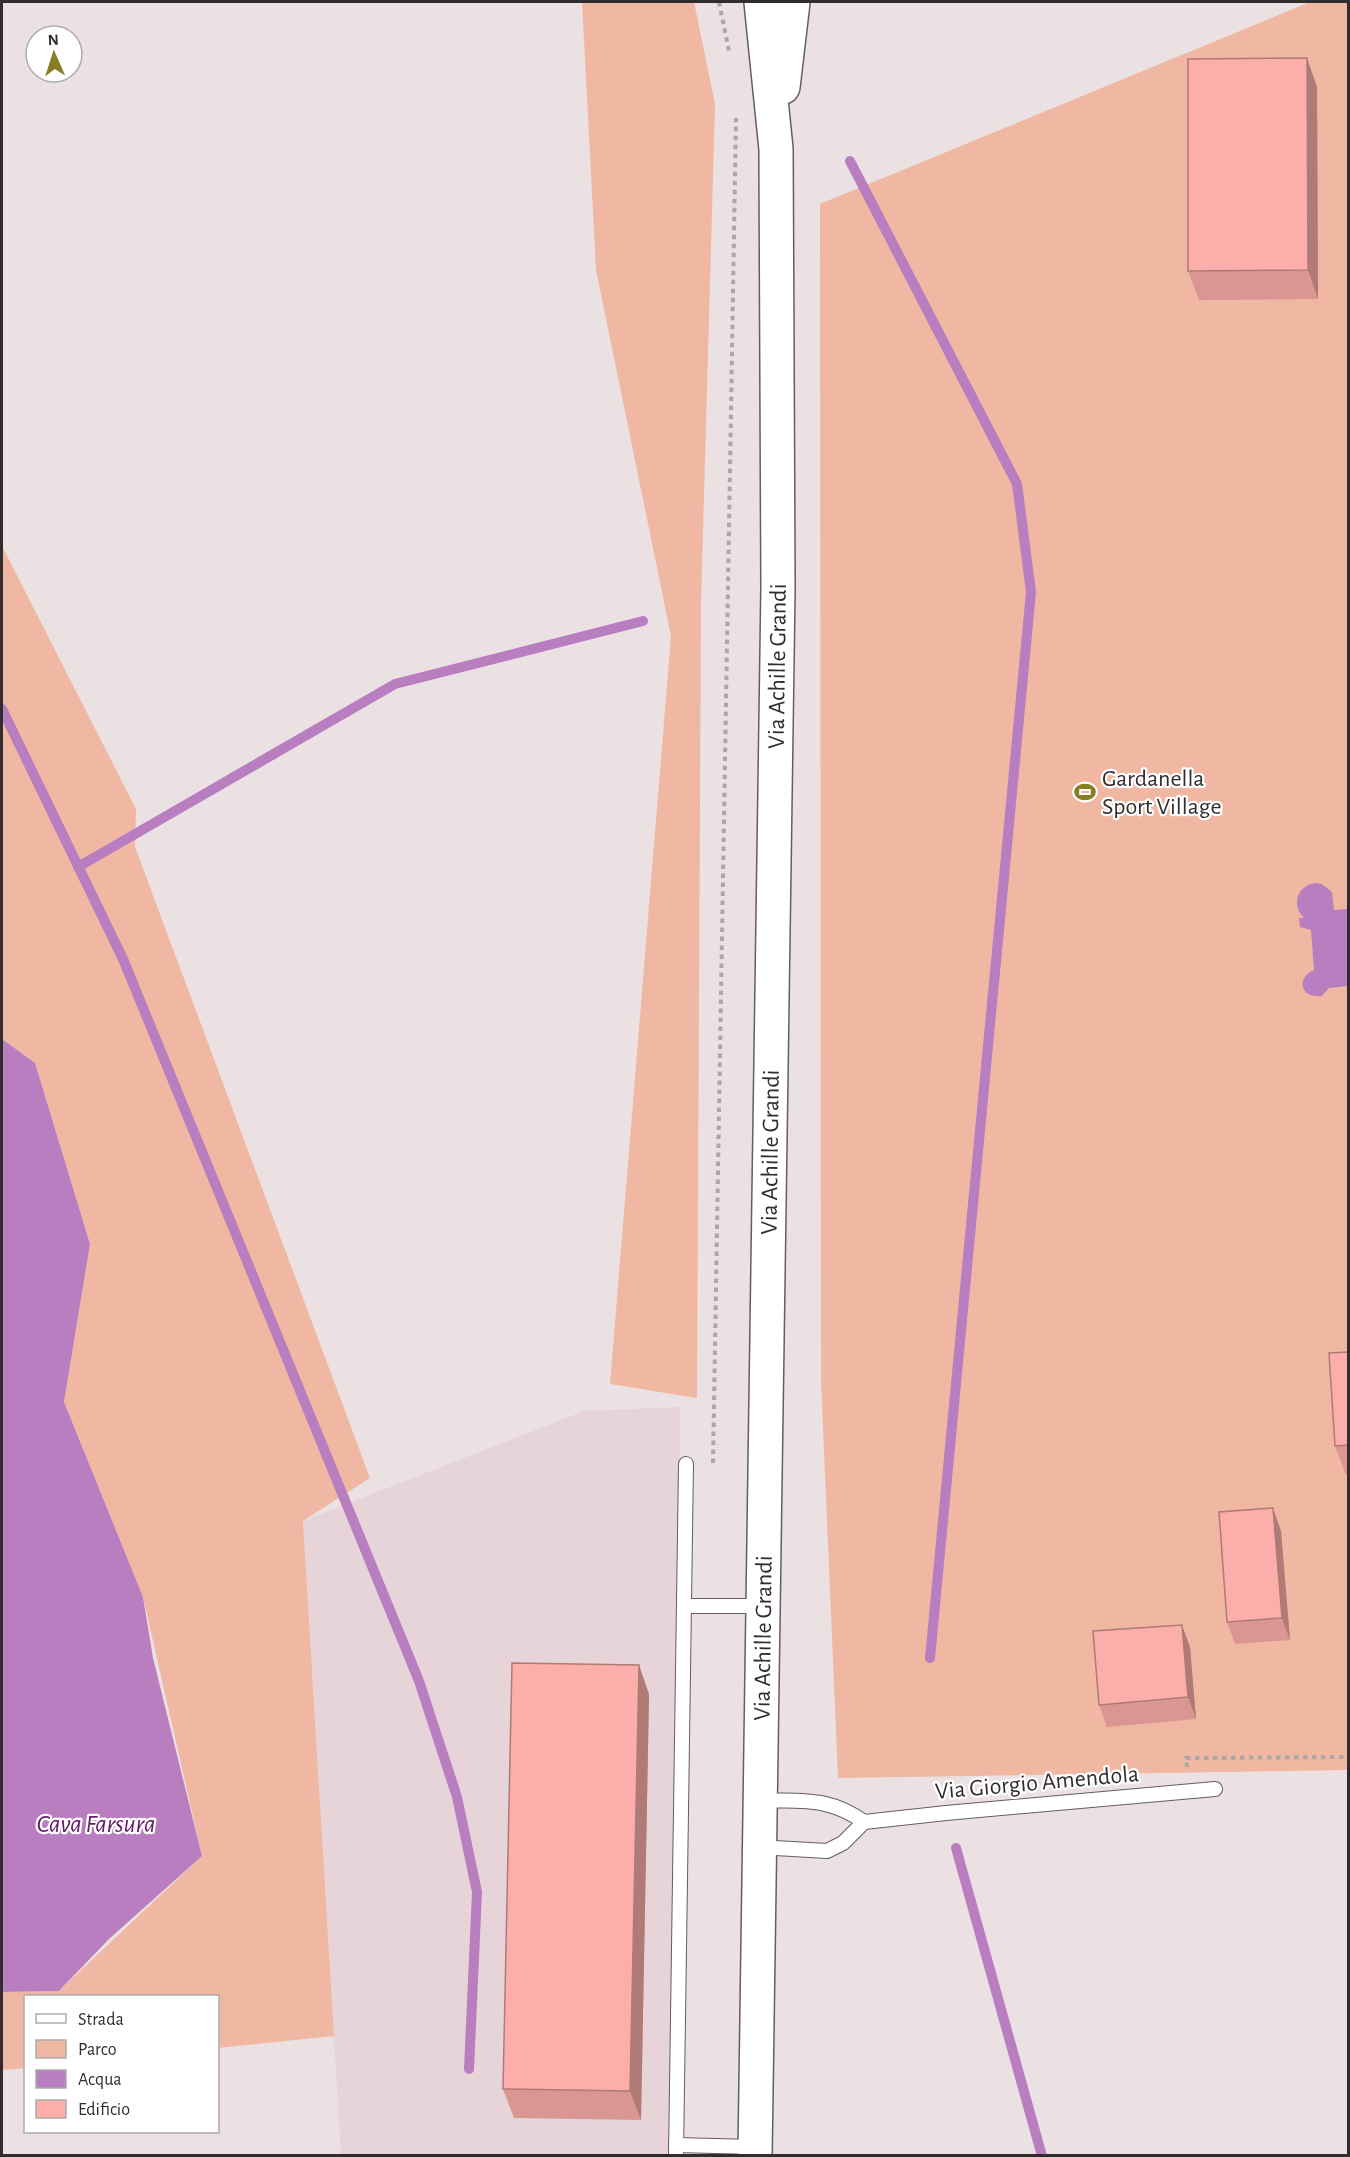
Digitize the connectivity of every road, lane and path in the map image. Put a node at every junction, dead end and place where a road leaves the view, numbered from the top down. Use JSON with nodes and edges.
{"nodes":[{"id":1,"x":761,"y":2,"type":"edge"},
{"id":2,"x":793,"y":2,"type":"edge"},
{"id":3,"x":736,"y":111,"type":"dead end"},
{"id":4,"x":776,"y":148,"type":"junction"},
{"id":5,"x":686,"y":1464,"type":"dead end"},
{"id":6,"x":713,"y":1475,"type":"dead end"},
{"id":7,"x":684,"y":1606,"type":"junction"},
{"id":8,"x":763,"y":1606,"type":"junction"},
{"id":9,"x":1348,"y":1757,"type":"edge"},
{"id":10,"x":1215,"y":1790,"type":"dead end"},
{"id":11,"x":1190,"y":1791,"type":"junction"},
{"id":12,"x":760,"y":1800,"type":"junction"},
{"id":13,"x":864,"y":1822,"type":"junction"},
{"id":14,"x":759,"y":1847,"type":"junction"},
{"id":15,"x":676,"y":2150,"type":"edge"},
{"id":16,"x":755,"y":2151,"type":"edge"}],
"edges":[{"from":1,"to":4,"type":"main road","name":"Via Achille Grandi"},
{"from":2,"to":4,"type":"main road","name":"Via Achille Grandi"},
{"from":3,"to":6,"type":"path"},
{"from":4,"to":8,"type":"main road","name":"Via Achille Grandi"},
{"from":5,"to":7,"type":"lane"},
{"from":7,"to":8,"type":"lane"},
{"from":7,"to":15,"type":"lane"},
{"from":8,"to":12,"type":"main road","name":"Via Achille Grandi"},
{"from":9,"to":11,"type":"path"},
{"from":10,"to":11,"type":"lane","name":"Via Giorgio Amendola"},
{"from":11,"to":13,"type":"lane","name":"Via Giorgio Amendola"},
{"from":12,"to":13,"type":"lane"},
{"from":12,"to":14,"type":"main road","name":"Via Achille Grandi"},
{"from":13,"to":14,"type":"lane"},
{"from":14,"to":16,"type":"main road","name":"Via Achille Grandi"},
{"from":15,"to":16,"type":"lane"}]}
